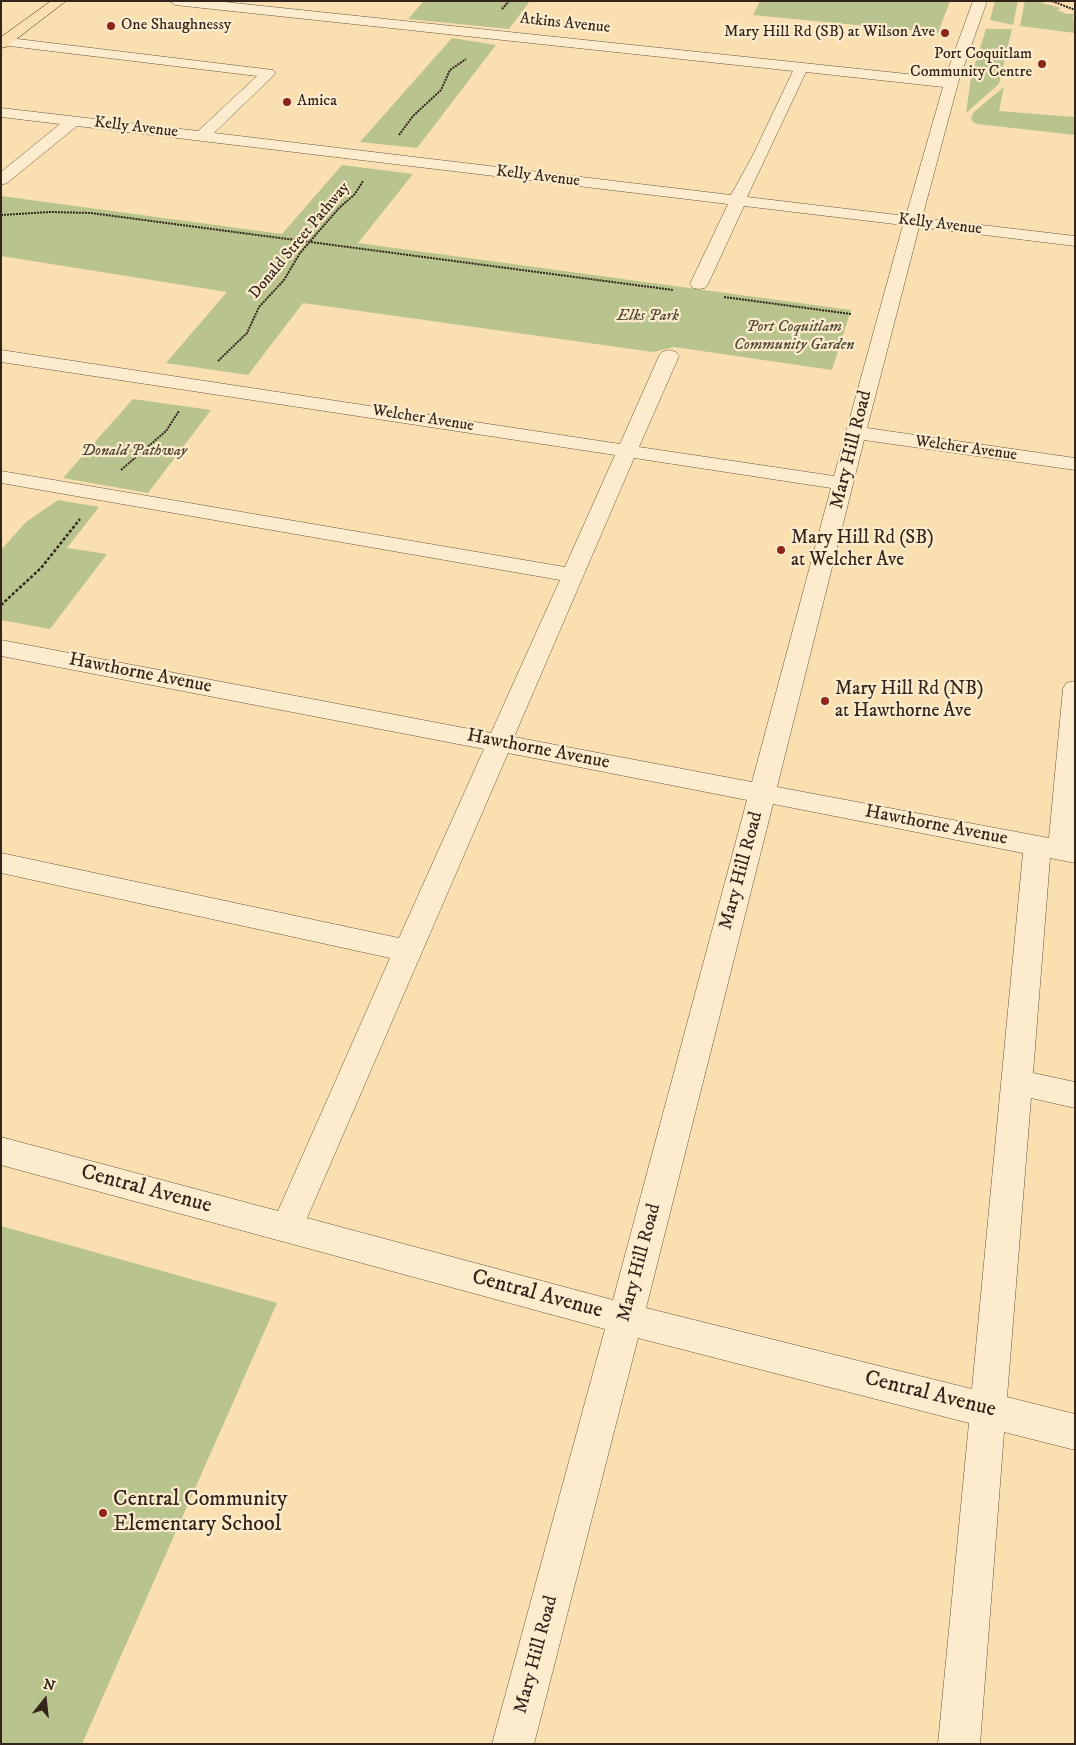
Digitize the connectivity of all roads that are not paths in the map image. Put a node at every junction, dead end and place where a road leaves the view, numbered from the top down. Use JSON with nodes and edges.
{"nodes":[{"id":1,"x":60,"y":1,"type":"edge"},
{"id":2,"x":175,"y":1,"type":"edge"},
{"id":3,"x":980,"y":1,"type":"edge"},
{"id":4,"x":213,"y":3,"type":"edge"},
{"id":5,"x":2,"y":42,"type":"edge"},
{"id":6,"x":801,"y":68,"type":"junction"},
{"id":7,"x":950,"y":83,"type":"junction"},
{"id":8,"x":1,"y":112,"type":"edge"},
{"id":9,"x":74,"y":120,"type":"junction"},
{"id":10,"x":202,"y":136,"type":"junction"},
{"id":11,"x":1,"y":180,"type":"edge"},
{"id":12,"x":738,"y":201,"type":"junction"},
{"id":13,"x":912,"y":222,"type":"junction"},
{"id":14,"x":1075,"y":241,"type":"edge"},
{"id":15,"x":699,"y":284,"type":"dead end"},
{"id":16,"x":1,"y":356,"type":"edge"},
{"id":17,"x":669,"y":356,"type":"dead end"},
{"id":18,"x":856,"y":433,"type":"junction"},
{"id":19,"x":626,"y":451,"type":"junction"},
{"id":20,"x":1075,"y":464,"type":"edge"},
{"id":21,"x":1,"y":477,"type":"edge"},
{"id":22,"x":844,"y":484,"type":"junction"},
{"id":23,"x":572,"y":575,"type":"junction"},
{"id":24,"x":1,"y":648,"type":"edge"},
{"id":25,"x":1075,"y":690,"type":"edge"},
{"id":26,"x":498,"y":743,"type":"junction"},
{"id":27,"x":762,"y":792,"type":"junction"},
{"id":28,"x":1058,"y":849,"type":"edge"},
{"id":29,"x":1,"y":863,"type":"edge"},
{"id":30,"x":407,"y":951,"type":"junction"},
{"id":31,"x":1015,"y":1082,"type":"junction"},
{"id":32,"x":1075,"y":1095,"type":"edge"},
{"id":33,"x":1,"y":1151,"type":"edge"},
{"id":34,"x":287,"y":1227,"type":"junction"},
{"id":35,"x":626,"y":1319,"type":"junction"},
{"id":36,"x":988,"y":1409,"type":"junction"},
{"id":37,"x":1075,"y":1432,"type":"edge"},
{"id":38,"x":513,"y":1744,"type":"edge"},
{"id":39,"x":959,"y":1744,"type":"edge"}],
"edges":[{"from":1,"to":5,"type":"main road"},
{"from":2,"to":4,"type":"street","name":"Atkins Avenue"},
{"from":3,"to":7,"type":"street","name":"Mary Hill Road"},
{"from":4,"to":6,"type":"street","name":"Atkins Avenue"},
{"from":5,"to":10,"type":"street"},
{"from":6,"to":7,"type":"street","name":"Atkins Avenue"},
{"from":6,"to":12,"type":"street"},
{"from":7,"to":13,"type":"street","name":"Mary Hill Road"},
{"from":8,"to":9,"type":"street","name":"Kelly Avenue"},
{"from":9,"to":10,"type":"street","name":"Kelly Avenue"},
{"from":9,"to":11,"type":"street"},
{"from":10,"to":12,"type":"street","name":"Kelly Avenue"},
{"from":12,"to":13,"type":"street","name":"Kelly Avenue"},
{"from":12,"to":15,"type":"street"},
{"from":13,"to":14,"type":"street","name":"Kelly Avenue"},
{"from":13,"to":18,"type":"street","name":"Mary Hill Road"},
{"from":16,"to":19,"type":"street","name":"Welcher Avenue"},
{"from":17,"to":19,"type":"street"},
{"from":18,"to":20,"type":"street","name":"Welcher Avenue"},
{"from":18,"to":22,"type":"street","name":"Mary Hill Road"},
{"from":19,"to":22,"type":"street","name":"Welcher Avenue"},
{"from":19,"to":23,"type":"street"},
{"from":21,"to":23,"type":"street"},
{"from":22,"to":27,"type":"street","name":"Mary Hill Road"},
{"from":23,"to":26,"type":"street"},
{"from":24,"to":26,"type":"street","name":"Hawthorne Avenue"},
{"from":25,"to":28,"type":"street"},
{"from":26,"to":27,"type":"street","name":"Hawthorne Avenue"},
{"from":26,"to":30,"type":"street"},
{"from":27,"to":28,"type":"street","name":"Hawthorne Avenue"},
{"from":27,"to":35,"type":"street","name":"Mary Hill Road"},
{"from":28,"to":31,"type":"street"},
{"from":29,"to":30,"type":"street"},
{"from":30,"to":34,"type":"street"},
{"from":31,"to":32,"type":"street"},
{"from":31,"to":36,"type":"street"},
{"from":33,"to":34,"type":"street","name":"Central Avenue"},
{"from":34,"to":35,"type":"street","name":"Central Avenue"},
{"from":35,"to":36,"type":"street","name":"Central Avenue"},
{"from":35,"to":38,"type":"street","name":"Mary Hill Road"},
{"from":36,"to":37,"type":"street","name":"Central Avenue"},
{"from":36,"to":39,"type":"street"}]}
